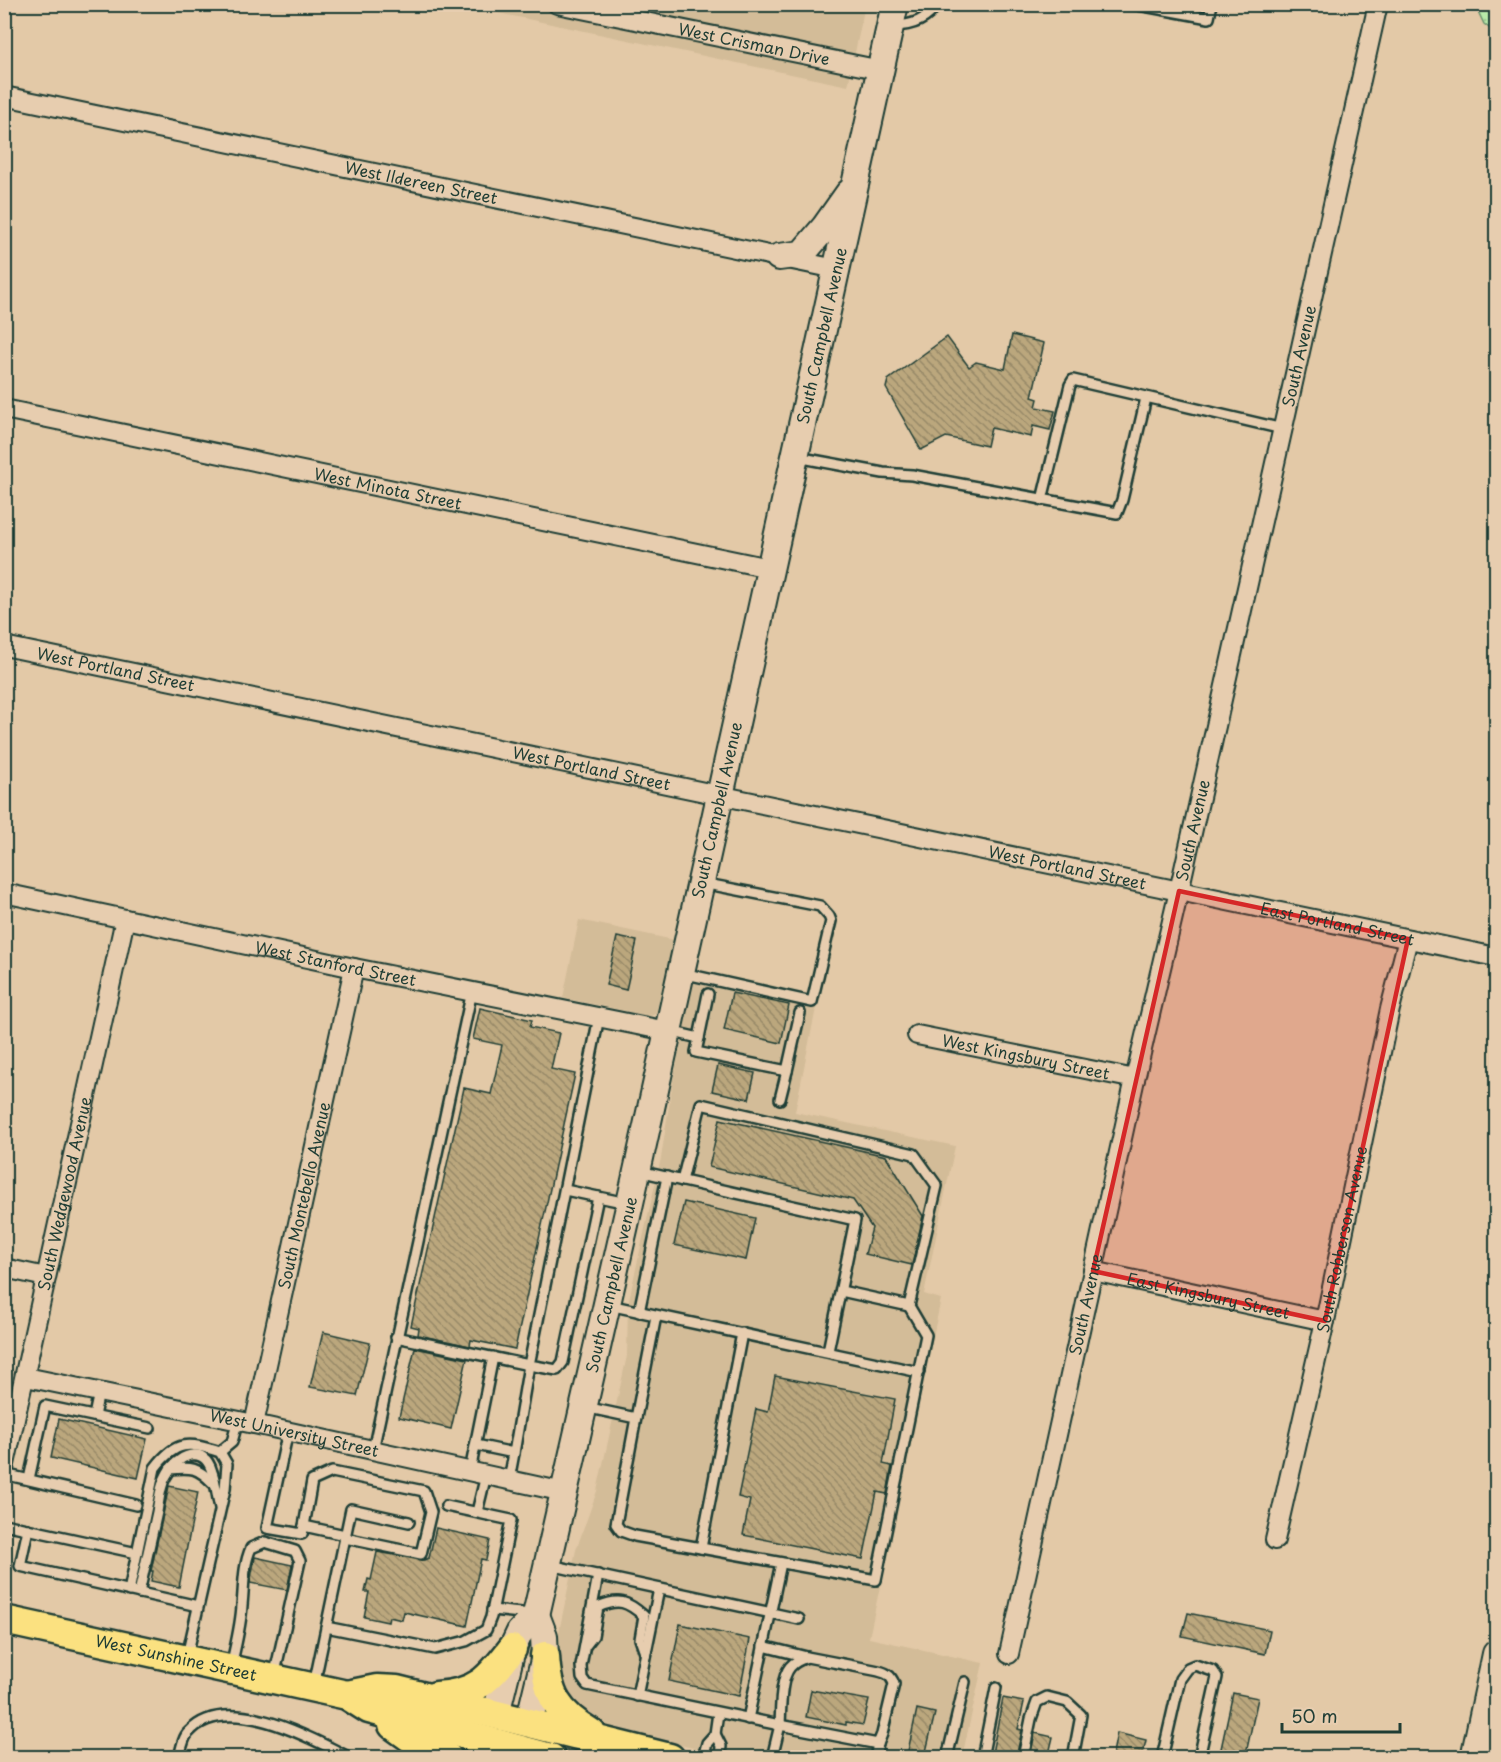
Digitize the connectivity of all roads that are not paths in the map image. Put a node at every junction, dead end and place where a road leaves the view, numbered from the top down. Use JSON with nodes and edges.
{"nodes":[{"id":1,"x":557,"y":4,"type":"edge"},
{"id":2,"x":937,"y":4,"type":"edge"},
{"id":3,"x":1133,"y":4,"type":"edge"},
{"id":4,"x":1212,"y":4,"type":"edge"},
{"id":5,"x":1378,"y":4,"type":"edge"},
{"id":6,"x":893,"y":16,"type":"edge"},
{"id":7,"x":881,"y":70,"type":"junction"},
{"id":8,"x":4,"y":96,"type":"edge"},
{"id":9,"x":855,"y":183,"type":"junction"},
{"id":10,"x":779,"y":256,"type":"junction"},
{"id":11,"x":836,"y":269,"type":"junction"},
{"id":12,"x":1146,"y":398,"type":"junction"},
{"id":13,"x":4,"y":409,"type":"edge"},
{"id":14,"x":1283,"y":429,"type":"junction"},
{"id":15,"x":795,"y":456,"type":"junction"},
{"id":16,"x":1042,"y":500,"type":"junction"},
{"id":17,"x":769,"y":568,"type":"junction"},
{"id":18,"x":4,"y":646,"type":"edge"},
{"id":19,"x":718,"y":795,"type":"junction"},
{"id":20,"x":699,"y":882,"type":"junction"},
{"id":21,"x":1179,"y":891,"type":"junction"},
{"id":22,"x":4,"y":893,"type":"edge"},
{"id":23,"x":126,"y":919,"type":"junction"},
{"id":24,"x":1408,"y":939,"type":"junction"},
{"id":25,"x":1497,"y":957,"type":"edge"},
{"id":26,"x":354,"y":968,"type":"junction"},
{"id":27,"x":680,"y":972,"type":"junction"},
{"id":28,"x":472,"y":991,"type":"junction"},
{"id":29,"x":708,"y":994,"type":"dead end"},
{"id":30,"x":800,"y":1013,"type":"dead end"},
{"id":31,"x":599,"y":1017,"type":"junction"},
{"id":32,"x":667,"y":1031,"type":"junction"},
{"id":33,"x":917,"y":1035,"type":"dead end"},
{"id":34,"x":699,"y":1038,"type":"junction"},
{"id":35,"x":786,"y":1071,"type":"junction"},
{"id":36,"x":1135,"y":1079,"type":"junction"},
{"id":37,"x":780,"y":1099,"type":"dead end"},
{"id":38,"x":637,"y":1170,"type":"junction"},
{"id":39,"x":667,"y":1177,"type":"junction"},
{"id":40,"x":682,"y":1181,"type":"junction"},
{"id":41,"x":565,"y":1190,"type":"junction"},
{"id":42,"x":598,"y":1197,"type":"junction"},
{"id":43,"x":630,"y":1203,"type":"junction"},
{"id":44,"x":4,"y":1268,"type":"edge"},
{"id":45,"x":1093,"y":1271,"type":"junction"},
{"id":46,"x":46,"y":1277,"type":"junction"},
{"id":47,"x":841,"y":1292,"type":"junction"},
{"id":48,"x":606,"y":1305,"type":"junction"},
{"id":49,"x":909,"y":1306,"type":"junction"},
{"id":50,"x":639,"y":1312,"type":"junction"},
{"id":51,"x":656,"y":1316,"type":"junction"},
{"id":52,"x":1325,"y":1321,"type":"junction"},
{"id":53,"x":742,"y":1333,"type":"junction"},
{"id":54,"x":396,"y":1337,"type":"junction"},
{"id":55,"x":828,"y":1351,"type":"junction"},
{"id":56,"x":493,"y":1357,"type":"junction"},
{"id":57,"x":529,"y":1365,"type":"junction"},
{"id":58,"x":919,"y":1372,"type":"junction"},
{"id":59,"x":26,"y":1377,"type":"junction"},
{"id":60,"x":99,"y":1392,"type":"junction"},
{"id":61,"x":583,"y":1406,"type":"junction"},
{"id":62,"x":94,"y":1416,"type":"junction"},
{"id":63,"x":636,"y":1418,"type":"junction"},
{"id":64,"x":246,"y":1422,"type":"junction"},
{"id":65,"x":150,"y":1428,"type":"dead end"},
{"id":66,"x":288,"y":1431,"type":"junction"},
{"id":67,"x":8,"y":1434,"type":"edge"},
{"id":68,"x":476,"y":1445,"type":"junction"},
{"id":69,"x":373,"y":1450,"type":"junction"},
{"id":70,"x":220,"y":1452,"type":"junction"},
{"id":71,"x":514,"y":1453,"type":"junction"},
{"id":72,"x":4,"y":1469,"type":"edge"},
{"id":73,"x":170,"y":1469,"type":"junction"},
{"id":74,"x":478,"y":1473,"type":"junction"},
{"id":75,"x":4,"y":1474,"type":"edge"},
{"id":76,"x":29,"y":1479,"type":"junction"},
{"id":77,"x":509,"y":1480,"type":"junction"},
{"id":78,"x":214,"y":1483,"type":"junction"},
{"id":79,"x":564,"y":1492,"type":"junction"},
{"id":80,"x":136,"y":1505,"type":"dead end"},
{"id":81,"x":446,"y":1506,"type":"dead end"},
{"id":82,"x":220,"y":1510,"type":"junction"},
{"id":83,"x":477,"y":1512,"type":"junction"},
{"id":84,"x":409,"y":1522,"type":"dead end"},
{"id":85,"x":4,"y":1524,"type":"edge"},
{"id":86,"x":304,"y":1526,"type":"junction"},
{"id":87,"x":28,"y":1529,"type":"junction"},
{"id":88,"x":282,"y":1530,"type":"junction"},
{"id":89,"x":345,"y":1537,"type":"junction"},
{"id":90,"x":1275,"y":1540,"type":"dead end"},
{"id":91,"x":278,"y":1545,"type":"junction"},
{"id":92,"x":701,"y":1548,"type":"junction"},
{"id":93,"x":137,"y":1553,"type":"junction"},
{"id":94,"x":781,"y":1563,"type":"junction"},
{"id":95,"x":548,"y":1564,"type":"junction"},
{"id":96,"x":598,"y":1575,"type":"junction"},
{"id":97,"x":659,"y":1588,"type":"junction"},
{"id":98,"x":129,"y":1591,"type":"junction"},
{"id":99,"x":139,"y":1593,"type":"junction"},
{"id":100,"x":198,"y":1605,"type":"junction"},
{"id":101,"x":492,"y":1610,"type":"junction"},
{"id":102,"x":770,"y":1612,"type":"junction"},
{"id":103,"x":536,"y":1615,"type":"junction"},
{"id":104,"x":799,"y":1619,"type":"dead end"},
{"id":105,"x":4,"y":1620,"type":"edge"},
{"id":106,"x":326,"y":1627,"type":"junction"},
{"id":107,"x":763,"y":1646,"type":"junction"},
{"id":108,"x":584,"y":1648,"type":"junction"},
{"id":109,"x":512,"y":1649,"type":"junction"},
{"id":110,"x":645,"y":1653,"type":"junction"},
{"id":111,"x":1009,"y":1654,"type":"dead end"},
{"id":112,"x":544,"y":1656,"type":"junction"},
{"id":113,"x":807,"y":1657,"type":"junction"},
{"id":114,"x":187,"y":1660,"type":"junction"},
{"id":115,"x":1495,"y":1668,"type":"edge"},
{"id":116,"x":231,"y":1670,"type":"junction"},
{"id":117,"x":274,"y":1679,"type":"junction"},
{"id":118,"x":965,"y":1682,"type":"dead end"},
{"id":119,"x":314,"y":1688,"type":"junction"},
{"id":120,"x":996,"y":1689,"type":"dead end"},
{"id":121,"x":423,"y":1696,"type":"junction"},
{"id":122,"x":637,"y":1696,"type":"junction"},
{"id":123,"x":358,"y":1702,"type":"junction"},
{"id":124,"x":718,"y":1713,"type":"junction"},
{"id":125,"x":496,"y":1714,"type":"junction"},
{"id":126,"x":748,"y":1719,"type":"junction"},
{"id":127,"x":528,"y":1722,"type":"junction"},
{"id":128,"x":780,"y":1725,"type":"junction"},
{"id":129,"x":715,"y":1734,"type":"junction"},
{"id":130,"x":606,"y":1742,"type":"junction"},
{"id":131,"x":878,"y":1744,"type":"junction"},
{"id":132,"x":488,"y":1750,"type":"edge"},
{"id":133,"x":521,"y":1754,"type":"edge"},
{"id":134,"x":179,"y":1758,"type":"edge"},
{"id":135,"x":350,"y":1758,"type":"edge"},
{"id":136,"x":448,"y":1758,"type":"edge"},
{"id":137,"x":551,"y":1758,"type":"edge"},
{"id":138,"x":670,"y":1758,"type":"edge"},
{"id":139,"x":704,"y":1758,"type":"edge"},
{"id":140,"x":720,"y":1758,"type":"edge"},
{"id":141,"x":772,"y":1758,"type":"edge"},
{"id":142,"x":875,"y":1758,"type":"edge"},
{"id":143,"x":947,"y":1758,"type":"edge"},
{"id":144,"x":982,"y":1758,"type":"edge"},
{"id":145,"x":1023,"y":1758,"type":"edge"},
{"id":146,"x":1073,"y":1758,"type":"edge"},
{"id":147,"x":1162,"y":1758,"type":"edge"},
{"id":148,"x":1199,"y":1758,"type":"edge"},
{"id":149,"x":1474,"y":1758,"type":"edge"}],
"edges":[{"from":1,"to":7,"type":"street","name":"West Crisman Drive"},
{"from":2,"to":6,"type":"lane"},
{"from":3,"to":4,"type":"lane"},
{"from":5,"to":14,"type":"street","name":"South Avenue"},
{"from":6,"to":7,"type":"main road","name":"South Campbell Avenue"},
{"from":7,"to":9,"type":"main road","name":"South Campbell Avenue"},
{"from":8,"to":10,"type":"street","name":"West Ildereen Street"},
{"from":9,"to":10,"type":"main road"},
{"from":9,"to":11,"type":"main road","name":"South Campbell Avenue"},
{"from":10,"to":11,"type":"street","name":"West Ildereen Street"},
{"from":11,"to":15,"type":"main road","name":"South Campbell Avenue"},
{"from":12,"to":14,"type":"lane"},
{"from":12,"to":16,"type":"lane"},
{"from":12,"to":16,"type":"lane"},
{"from":13,"to":17,"type":"street","name":"West Minota Street"},
{"from":14,"to":21,"type":"street","name":"South Avenue"},
{"from":15,"to":16,"type":"lane"},
{"from":15,"to":17,"type":"main road","name":"South Campbell Avenue"},
{"from":17,"to":19,"type":"main road","name":"South Campbell Avenue"},
{"from":18,"to":19,"type":"street","name":"West Portland Street"},
{"from":19,"to":20,"type":"main road","name":"South Campbell Avenue"},
{"from":19,"to":21,"type":"street","name":"West Portland Street"},
{"from":20,"to":27,"type":"main road","name":"South Campbell Avenue"},
{"from":20,"to":27,"type":"lane"},
{"from":21,"to":24,"type":"street","name":"East Portland Street"},
{"from":21,"to":36,"type":"street","name":"South Avenue"},
{"from":22,"to":23,"type":"street","name":"West Stanford Street"},
{"from":23,"to":26,"type":"street","name":"West Stanford Street"},
{"from":23,"to":46,"type":"street","name":"South Wedgewood Avenue"},
{"from":24,"to":25,"type":"street","name":"East Portland Street"},
{"from":24,"to":52,"type":"street","name":"South Robberson Avenue"},
{"from":26,"to":28,"type":"street","name":"West Stanford Street"},
{"from":26,"to":64,"type":"street","name":"South Montebello Avenue"},
{"from":27,"to":32,"type":"main road","name":"South Campbell Avenue"},
{"from":28,"to":31,"type":"street","name":"West Stanford Street"},
{"from":28,"to":54,"type":"lane"},
{"from":29,"to":34,"type":"lane"},
{"from":30,"to":35,"type":"lane"},
{"from":31,"to":32,"type":"street","name":"West Stanford Street"},
{"from":31,"to":41,"type":"lane"},
{"from":32,"to":34,"type":"lane"},
{"from":32,"to":38,"type":"main road","name":"South Campbell Avenue"},
{"from":33,"to":36,"type":"street","name":"West Kingsbury Street"},
{"from":34,"to":35,"type":"lane"},
{"from":35,"to":37,"type":"lane"},
{"from":36,"to":45,"type":"street","name":"South Avenue"},
{"from":38,"to":39,"type":"lane"},
{"from":38,"to":43,"type":"main road","name":"South Campbell Avenue"},
{"from":39,"to":40,"type":"lane"},
{"from":39,"to":50,"type":"lane"},
{"from":40,"to":47,"type":"lane"},
{"from":40,"to":49,"type":"lane"},
{"from":41,"to":42,"type":"lane"},
{"from":41,"to":57,"type":"lane"},
{"from":42,"to":43,"type":"lane"},
{"from":42,"to":57,"type":"lane"},
{"from":43,"to":48,"type":"main road","name":"South Campbell Avenue"},
{"from":44,"to":46,"type":"street"},
{"from":45,"to":52,"type":"street","name":"East Kingsbury Street"},
{"from":45,"to":111,"type":"street","name":"South Avenue"},
{"from":46,"to":59,"type":"street","name":"South Wedgewood Avenue"},
{"from":47,"to":49,"type":"lane"},
{"from":47,"to":55,"type":"lane"},
{"from":48,"to":50,"type":"lane"},
{"from":48,"to":61,"type":"main road","name":"South Campbell Avenue"},
{"from":49,"to":58,"type":"lane"},
{"from":50,"to":51,"type":"lane"},
{"from":51,"to":53,"type":"lane"},
{"from":51,"to":63,"type":"lane"},
{"from":52,"to":90,"type":"street","name":"South Robberson Avenue"},
{"from":53,"to":55,"type":"lane"},
{"from":53,"to":92,"type":"lane"},
{"from":54,"to":56,"type":"lane"},
{"from":54,"to":69,"type":"lane"},
{"from":55,"to":58,"type":"lane"},
{"from":56,"to":57,"type":"lane"},
{"from":56,"to":68,"type":"lane"},
{"from":57,"to":71,"type":"lane"},
{"from":58,"to":94,"type":"lane"},
{"from":59,"to":60,"type":"street","name":"West University Street"},
{"from":59,"to":67,"type":"street","name":"South Wedgewood Avenue"},
{"from":60,"to":62,"type":"lane"},
{"from":60,"to":64,"type":"street","name":"West University Street"},
{"from":61,"to":63,"type":"lane"},
{"from":61,"to":79,"type":"main road","name":"South Campbell Avenue"},
{"from":62,"to":65,"type":"lane"},
{"from":62,"to":76,"type":"lane"},
{"from":63,"to":92,"type":"lane"},
{"from":64,"to":66,"type":"street","name":"West University Street"},
{"from":64,"to":70,"type":"lane"},
{"from":66,"to":69,"type":"street","name":"West University Street"},
{"from":66,"to":88,"type":"lane"},
{"from":67,"to":72,"type":"street","name":"South Wedgewood Avenue"},
{"from":68,"to":71,"type":"lane"},
{"from":68,"to":74,"type":"lane"},
{"from":69,"to":74,"type":"street","name":"West University Street"},
{"from":70,"to":82,"type":"lane"},
{"from":70,"to":93,"type":"lane"},
{"from":71,"to":77,"type":"lane"},
{"from":73,"to":78,"type":"lane"},
{"from":73,"to":78,"type":"lane"},
{"from":73,"to":99,"type":"lane"},
{"from":74,"to":77,"type":"street","name":"West University Street"},
{"from":74,"to":83,"type":"lane"},
{"from":75,"to":76,"type":"lane"},
{"from":76,"to":80,"type":"lane"},
{"from":77,"to":79,"type":"street","name":"West University Street"},
{"from":78,"to":82,"type":"lane"},
{"from":79,"to":95,"type":"main road","name":"South Campbell Avenue"},
{"from":81,"to":83,"type":"lane"},
{"from":82,"to":100,"type":"lane"},
{"from":83,"to":101,"type":"lane"},
{"from":84,"to":89,"type":"lane"},
{"from":85,"to":87,"type":"lane"},
{"from":86,"to":88,"type":"lane"},
{"from":86,"to":89,"type":"lane"},
{"from":86,"to":89,"type":"lane"},
{"from":87,"to":93,"type":"lane"},
{"from":87,"to":98,"type":"lane"},
{"from":88,"to":91,"type":"lane"},
{"from":89,"to":106,"type":"lane"},
{"from":91,"to":116,"type":"lane"},
{"from":91,"to":117,"type":"lane"},
{"from":92,"to":94,"type":"lane"},
{"from":93,"to":98,"type":"lane"},
{"from":94,"to":102,"type":"lane"},
{"from":95,"to":96,"type":"lane"},
{"from":95,"to":103,"type":"main road","name":"South Campbell Avenue"},
{"from":96,"to":97,"type":"lane"},
{"from":96,"to":108,"type":"lane"},
{"from":97,"to":102,"type":"lane"},
{"from":97,"to":110,"type":"lane"},
{"from":98,"to":99,"type":"lane"},
{"from":99,"to":100,"type":"lane"},
{"from":100,"to":114,"type":"lane"},
{"from":101,"to":103,"type":"lane"},
{"from":101,"to":106,"type":"lane"},
{"from":102,"to":104,"type":"lane"},
{"from":102,"to":107,"type":"lane"},
{"from":103,"to":109,"type":"main road","name":"South Campbell Avenue"},
{"from":103,"to":112,"type":"main road","name":"South Campbell Avenue"},
{"from":105,"to":114,"type":"main road","name":"West Sunshine Street"},
{"from":106,"to":119,"type":"lane"},
{"from":107,"to":113,"type":"lane"},
{"from":107,"to":126,"type":"lane"},
{"from":108,"to":110,"type":"lane"},
{"from":108,"to":122,"type":"lane"},
{"from":109,"to":121,"type":"main road"},
{"from":109,"to":125,"type":"main road","name":"South Campbell Avenue"},
{"from":110,"to":122,"type":"lane"},
{"from":112,"to":127,"type":"main road","name":"South Campbell Avenue"},
{"from":112,"to":130,"type":"main road"},
{"from":113,"to":128,"type":"lane"},
{"from":113,"to":131,"type":"lane"},
{"from":114,"to":116,"type":"main road","name":"West Sunshine Street"},
{"from":115,"to":149,"type":"main road"},
{"from":116,"to":117,"type":"main road","name":"West Sunshine Street"},
{"from":117,"to":119,"type":"main road","name":"West Sunshine Street"},
{"from":118,"to":143,"type":"lane"},
{"from":119,"to":123,"type":"main road","name":"West Sunshine Street"},
{"from":120,"to":144,"type":"lane"},
{"from":121,"to":123,"type":"main road","name":"West Sunshine Street"},
{"from":121,"to":125,"type":"main road","name":"West Sunshine Street"},
{"from":122,"to":124,"type":"lane"},
{"from":123,"to":132,"type":"main road","name":"West Sunshine Street"},
{"from":123,"to":136,"type":"main road"},
{"from":124,"to":126,"type":"lane"},
{"from":124,"to":129,"type":"lane"},
{"from":125,"to":127,"type":"main road","name":"West Sunshine Street"},
{"from":125,"to":132,"type":"main road","name":"South Campbell Avenue"},
{"from":126,"to":128,"type":"lane"},
{"from":127,"to":130,"type":"main road","name":"West Sunshine Street"},
{"from":127,"to":133,"type":"main road","name":"South Campbell Avenue"},
{"from":128,"to":131,"type":"lane"},
{"from":128,"to":141,"type":"lane"},
{"from":129,"to":139,"type":"lane"},
{"from":129,"to":140,"type":"lane"},
{"from":130,"to":138,"type":"main road","name":"West Sunshine Street"},
{"from":131,"to":142,"type":"lane"},
{"from":132,"to":133,"type":"main road","name":"West Sunshine Street"},
{"from":133,"to":137,"type":"main road","name":"West Sunshine Street"},
{"from":134,"to":135,"type":"lane"},
{"from":145,"to":146,"type":"lane"},
{"from":147,"to":148,"type":"lane"}]}
